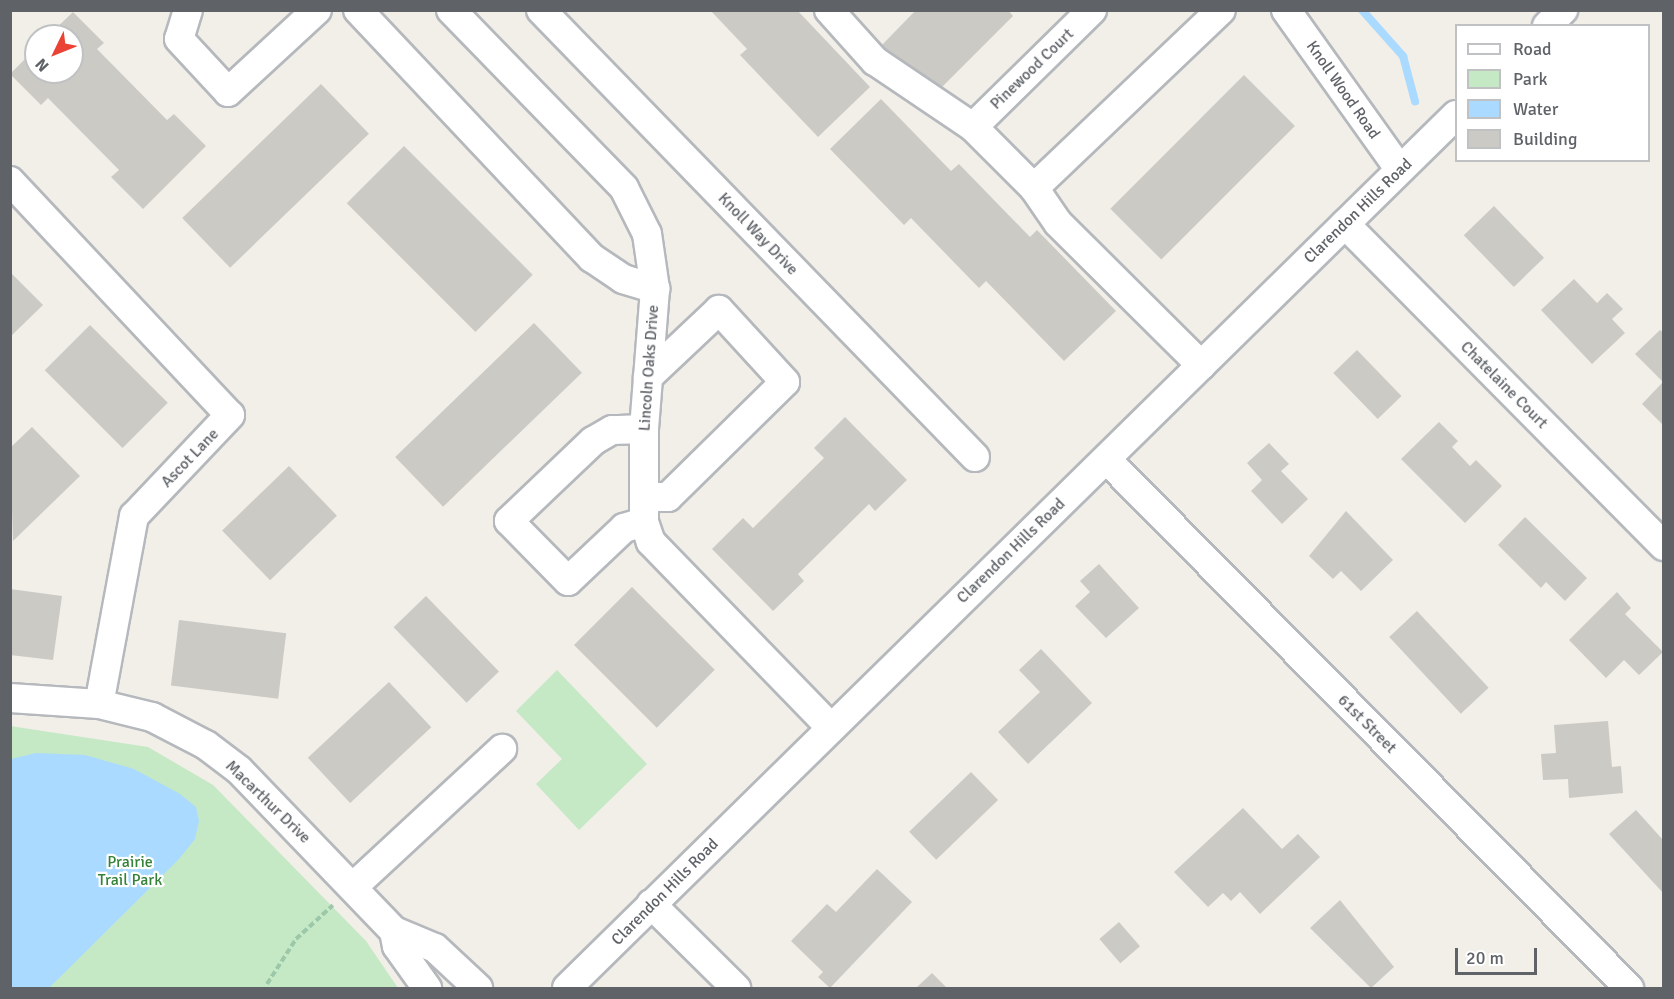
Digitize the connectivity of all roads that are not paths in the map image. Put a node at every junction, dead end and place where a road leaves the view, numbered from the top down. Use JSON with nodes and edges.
{"nodes":[{"id":1,"x":188,"y":10,"type":"edge"},
{"id":2,"x":317,"y":10,"type":"edge"},
{"id":3,"x":358,"y":10,"type":"edge"},
{"id":4,"x":451,"y":10,"type":"edge"},
{"id":5,"x":541,"y":10,"type":"edge"},
{"id":6,"x":829,"y":10,"type":"edge"},
{"id":7,"x":1092,"y":10,"type":"edge"},
{"id":8,"x":1221,"y":10,"type":"edge"},
{"id":9,"x":1286,"y":10,"type":"edge"},
{"id":10,"x":1563,"y":10,"type":"edge"},
{"id":11,"x":1549,"y":24,"type":"edge"},
{"id":12,"x":1455,"y":116,"type":"edge"},
{"id":13,"x":973,"y":127,"type":"junction"},
{"id":14,"x":1400,"y":170,"type":"junction"},
{"id":15,"x":10,"y":182,"type":"edge"},
{"id":16,"x":1034,"y":188,"type":"junction"},
{"id":17,"x":1345,"y":224,"type":"junction"},
{"id":18,"x":655,"y":290,"type":"junction"},
{"id":19,"x":1201,"y":365,"type":"junction"},
{"id":20,"x":648,"y":377,"type":"junction"},
{"id":21,"x":644,"y":429,"type":"junction"},
{"id":22,"x":975,"y":456,"type":"dead end"},
{"id":23,"x":1106,"y":459,"type":"junction"},
{"id":24,"x":644,"y":510,"type":"junction"},
{"id":25,"x":1664,"y":546,"type":"edge"},
{"id":26,"x":10,"y":698,"type":"edge"},
{"id":27,"x":99,"y":704,"type":"junction"},
{"id":28,"x":831,"y":728,"type":"junction"},
{"id":29,"x":502,"y":749,"type":"dead end"},
{"id":30,"x":354,"y":886,"type":"junction"},
{"id":31,"x":651,"y":904,"type":"junction"},
{"id":32,"x":394,"y":931,"type":"junction"},
{"id":33,"x":427,"y":988,"type":"edge"},
{"id":34,"x":478,"y":988,"type":"edge"},
{"id":35,"x":567,"y":988,"type":"edge"},
{"id":36,"x":736,"y":988,"type":"edge"},
{"id":37,"x":1629,"y":988,"type":"edge"}],
"edges":[{"from":1,"to":2,"type":"street"},
{"from":3,"to":18,"type":"street"},
{"from":4,"to":18,"type":"street","name":"Lincoln Oaks Drive"},
{"from":5,"to":22,"type":"street","name":"Knoll Way Drive"},
{"from":6,"to":13,"type":"street"},
{"from":7,"to":13,"type":"street","name":"Pinewood Court"},
{"from":8,"to":16,"type":"street"},
{"from":9,"to":14,"type":"street","name":"Knoll Wood Road"},
{"from":10,"to":11,"type":"street"},
{"from":12,"to":14,"type":"street","name":"Clarendon Hills Road"},
{"from":13,"to":16,"type":"street"},
{"from":14,"to":17,"type":"street","name":"Clarendon Hills Road"},
{"from":15,"to":27,"type":"street","name":"Ascot Lane"},
{"from":16,"to":19,"type":"street"},
{"from":17,"to":19,"type":"street","name":"Clarendon Hills Road"},
{"from":17,"to":25,"type":"street","name":"Chatelaine Court"},
{"from":18,"to":20,"type":"street","name":"Lincoln Oaks Drive"},
{"from":19,"to":23,"type":"street","name":"Clarendon Hills Road"},
{"from":20,"to":21,"type":"street","name":"Lincoln Oaks Drive"},
{"from":20,"to":24,"type":"street"},
{"from":21,"to":24,"type":"street","name":"Lincoln Oaks Drive"},
{"from":21,"to":24,"type":"street"},
{"from":23,"to":28,"type":"street","name":"Clarendon Hills Road"},
{"from":23,"to":37,"type":"street","name":"61st Street"},
{"from":24,"to":28,"type":"street","name":"Lincoln Oaks Drive"},
{"from":26,"to":27,"type":"street","name":"Macarthur Drive"},
{"from":27,"to":30,"type":"street","name":"Macarthur Drive"},
{"from":28,"to":31,"type":"street","name":"Clarendon Hills Road"},
{"from":29,"to":30,"type":"street"},
{"from":30,"to":32,"type":"street","name":"Macarthur Drive"},
{"from":31,"to":35,"type":"street","name":"Clarendon Hills Road"},
{"from":31,"to":36,"type":"street"},
{"from":32,"to":33,"type":"street","name":"Macarthur Drive"},
{"from":32,"to":34,"type":"street","name":"Macarthur Drive"}]}
